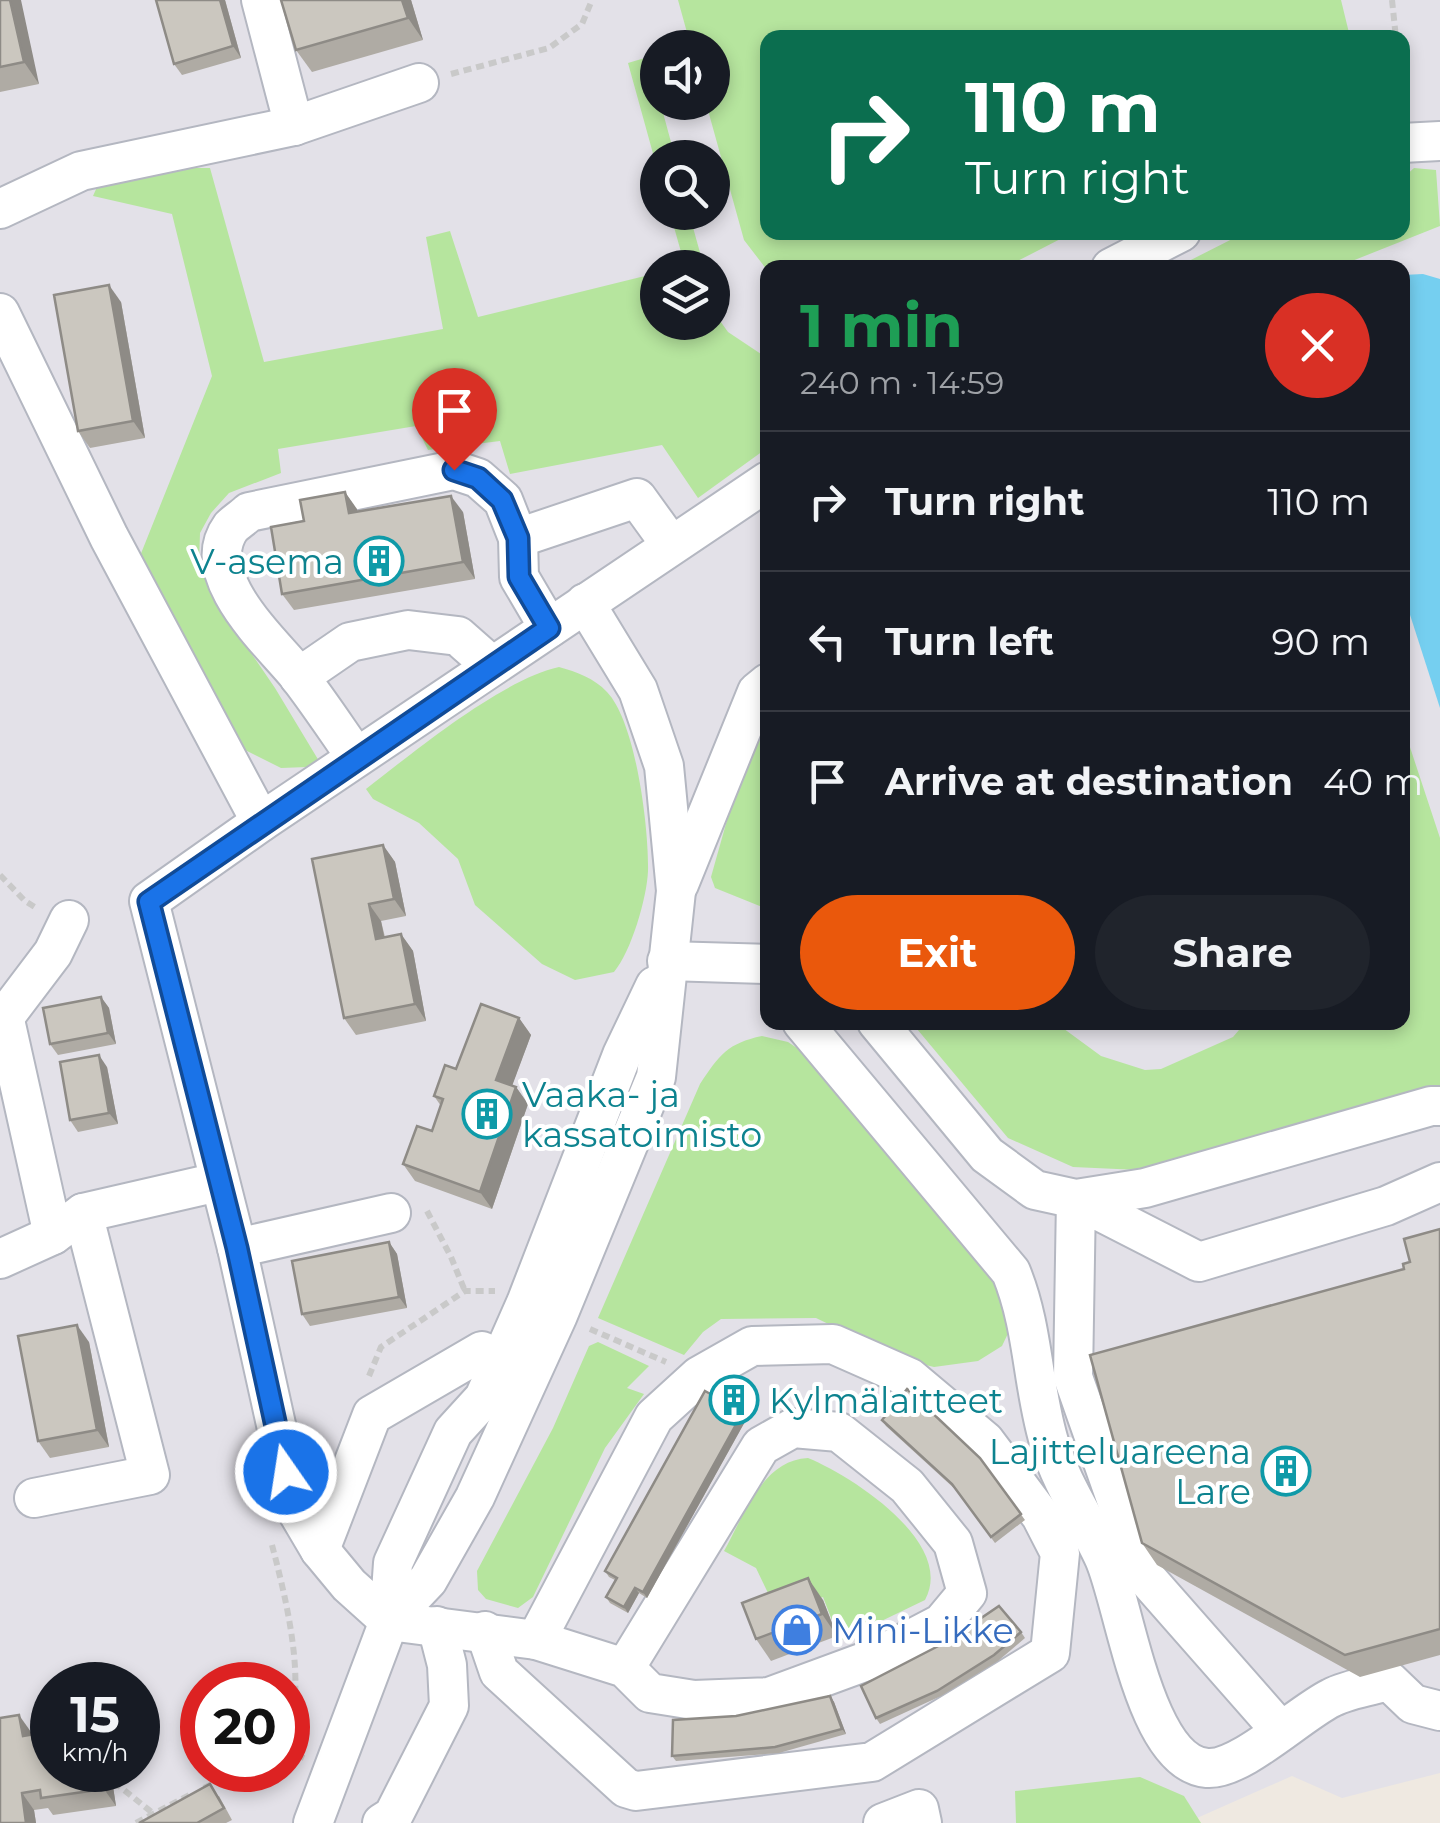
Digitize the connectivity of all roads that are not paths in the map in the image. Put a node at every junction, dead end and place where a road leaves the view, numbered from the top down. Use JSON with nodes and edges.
{"nodes":[{"id":1,"x":261,"y":0,"type":"edge"},
{"id":2,"x":419,"y":83,"type":"road end"},
{"id":3,"x":294,"y":126,"type":"junction"},
{"id":4,"x":1440,"y":141,"type":"edge"},
{"id":5,"x":1410,"y":143,"type":"edge"},
{"id":6,"x":0,"y":209,"type":"edge"},
{"id":7,"x":1166,"y":240,"type":"edge"},
{"id":8,"x":1127,"y":260,"type":"edge"},
{"id":9,"x":0,"y":313,"type":"edge"},
{"id":10,"x":760,"y":486,"type":"edge"},
{"id":11,"x":518,"y":538,"type":"junction"},
{"id":12,"x":671,"y":545,"type":"junction"},
{"id":13,"x":584,"y":603,"type":"junction"},
{"id":14,"x":549,"y":628,"type":"junction"},
{"id":15,"x":492,"y":666,"type":"junction"},
{"id":16,"x":299,"y":677,"type":"junction"},
{"id":17,"x":760,"y":690,"type":"edge"},
{"id":18,"x":356,"y":757,"type":"junction"},
{"id":19,"x":261,"y":822,"type":"junction"},
{"id":20,"x":676,"y":892,"type":"junction"},
{"id":21,"x":69,"y":920,"type":"dead end"},
{"id":22,"x":667,"y":961,"type":"junction"},
{"id":23,"x":760,"y":970,"type":"edge"},
{"id":24,"x":2,"y":1021,"type":"edge"},
{"id":25,"x":809,"y":1030,"type":"edge"},
{"id":26,"x":884,"y":1030,"type":"edge"},
{"id":27,"x":1440,"y":1106,"type":"edge"},
{"id":28,"x":218,"y":1182,"type":"junction"},
{"id":29,"x":1440,"y":1182,"type":"edge"},
{"id":30,"x":1076,"y":1199,"type":"junction"},
{"id":31,"x":405,"y":1206,"type":"road end"},
{"id":32,"x":84,"y":1213,"type":"junction"},
{"id":33,"x":53,"y":1235,"type":"junction"},
{"id":34,"x":237,"y":1248,"type":"junction"},
{"id":35,"x":0,"y":1259,"type":"edge"},
{"id":36,"x":482,"y":1351,"type":"junction"},
{"id":37,"x":453,"y":1432,"type":"junction"},
{"id":38,"x":34,"y":1498,"type":"dead end"},
{"id":39,"x":320,"y":1550,"type":"junction"},
{"id":40,"x":389,"y":1620,"type":"junction"},
{"id":41,"x":437,"y":1626,"type":"junction"},
{"id":42,"x":485,"y":1631,"type":"junction"},
{"id":43,"x":536,"y":1640,"type":"junction"},
{"id":44,"x":625,"y":1668,"type":"junction"},
{"id":45,"x":1440,"y":1711,"type":"edge"},
{"id":46,"x":1281,"y":1731,"type":"junction"},
{"id":47,"x":314,"y":1823,"type":"edge"},
{"id":48,"x":382,"y":1823,"type":"edge"},
{"id":49,"x":883,"y":1823,"type":"edge"},
{"id":50,"x":922,"y":1823,"type":"edge"}],
"edges":[{"from":1,"to":3,"type":"lane"},
{"from":2,"to":3,"type":"lane"},
{"from":3,"to":6,"type":"lane"},
{"from":4,"to":5,"type":"lane"},
{"from":7,"to":8,"type":"lane"},
{"from":9,"to":19,"type":"lane"},
{"from":10,"to":12,"type":"lane"},
{"from":11,"to":12,"type":"lane"},
{"from":11,"to":14,"type":"lane"},
{"from":11,"to":16,"type":"lane"},
{"from":12,"to":13,"type":"lane"},
{"from":13,"to":14,"type":"lane"},
{"from":13,"to":20,"type":"lane"},
{"from":14,"to":15,"type":"lane"},
{"from":15,"to":16,"type":"lane"},
{"from":15,"to":18,"type":"lane"},
{"from":16,"to":18,"type":"lane"},
{"from":17,"to":20,"type":"lane"},
{"from":18,"to":19,"type":"lane"},
{"from":19,"to":28,"type":"lane"},
{"from":20,"to":22,"type":"lane"},
{"from":21,"to":24,"type":"lane"},
{"from":22,"to":23,"type":"lane"},
{"from":22,"to":36,"type":"lane"},
{"from":22,"to":37,"type":"lane"},
{"from":22,"to":40,"type":"lane"},
{"from":24,"to":33,"type":"lane"},
{"from":25,"to":46,"type":"lane"},
{"from":26,"to":30,"type":"lane"},
{"from":27,"to":30,"type":"lane"},
{"from":28,"to":32,"type":"lane"},
{"from":28,"to":34,"type":"lane"},
{"from":29,"to":30,"type":"lane"},
{"from":30,"to":46,"type":"lane"},
{"from":31,"to":34,"type":"lane"},
{"from":32,"to":33,"type":"lane"},
{"from":32,"to":38,"type":"lane"},
{"from":33,"to":35,"type":"lane"},
{"from":34,"to":39,"type":"lane"},
{"from":36,"to":37,"type":"lane"},
{"from":36,"to":39,"type":"lane"},
{"from":37,"to":40,"type":"lane"},
{"from":39,"to":40,"type":"lane"},
{"from":40,"to":41,"type":"lane"},
{"from":40,"to":47,"type":"lane"},
{"from":41,"to":42,"type":"lane"},
{"from":41,"to":48,"type":"lane"},
{"from":42,"to":43,"type":"lane"},
{"from":42,"to":43,"type":"lane"},
{"from":43,"to":44,"type":"lane"},
{"from":44,"to":44,"type":"lane"},
{"from":45,"to":46,"type":"lane"},
{"from":49,"to":50,"type":"lane"}]}
